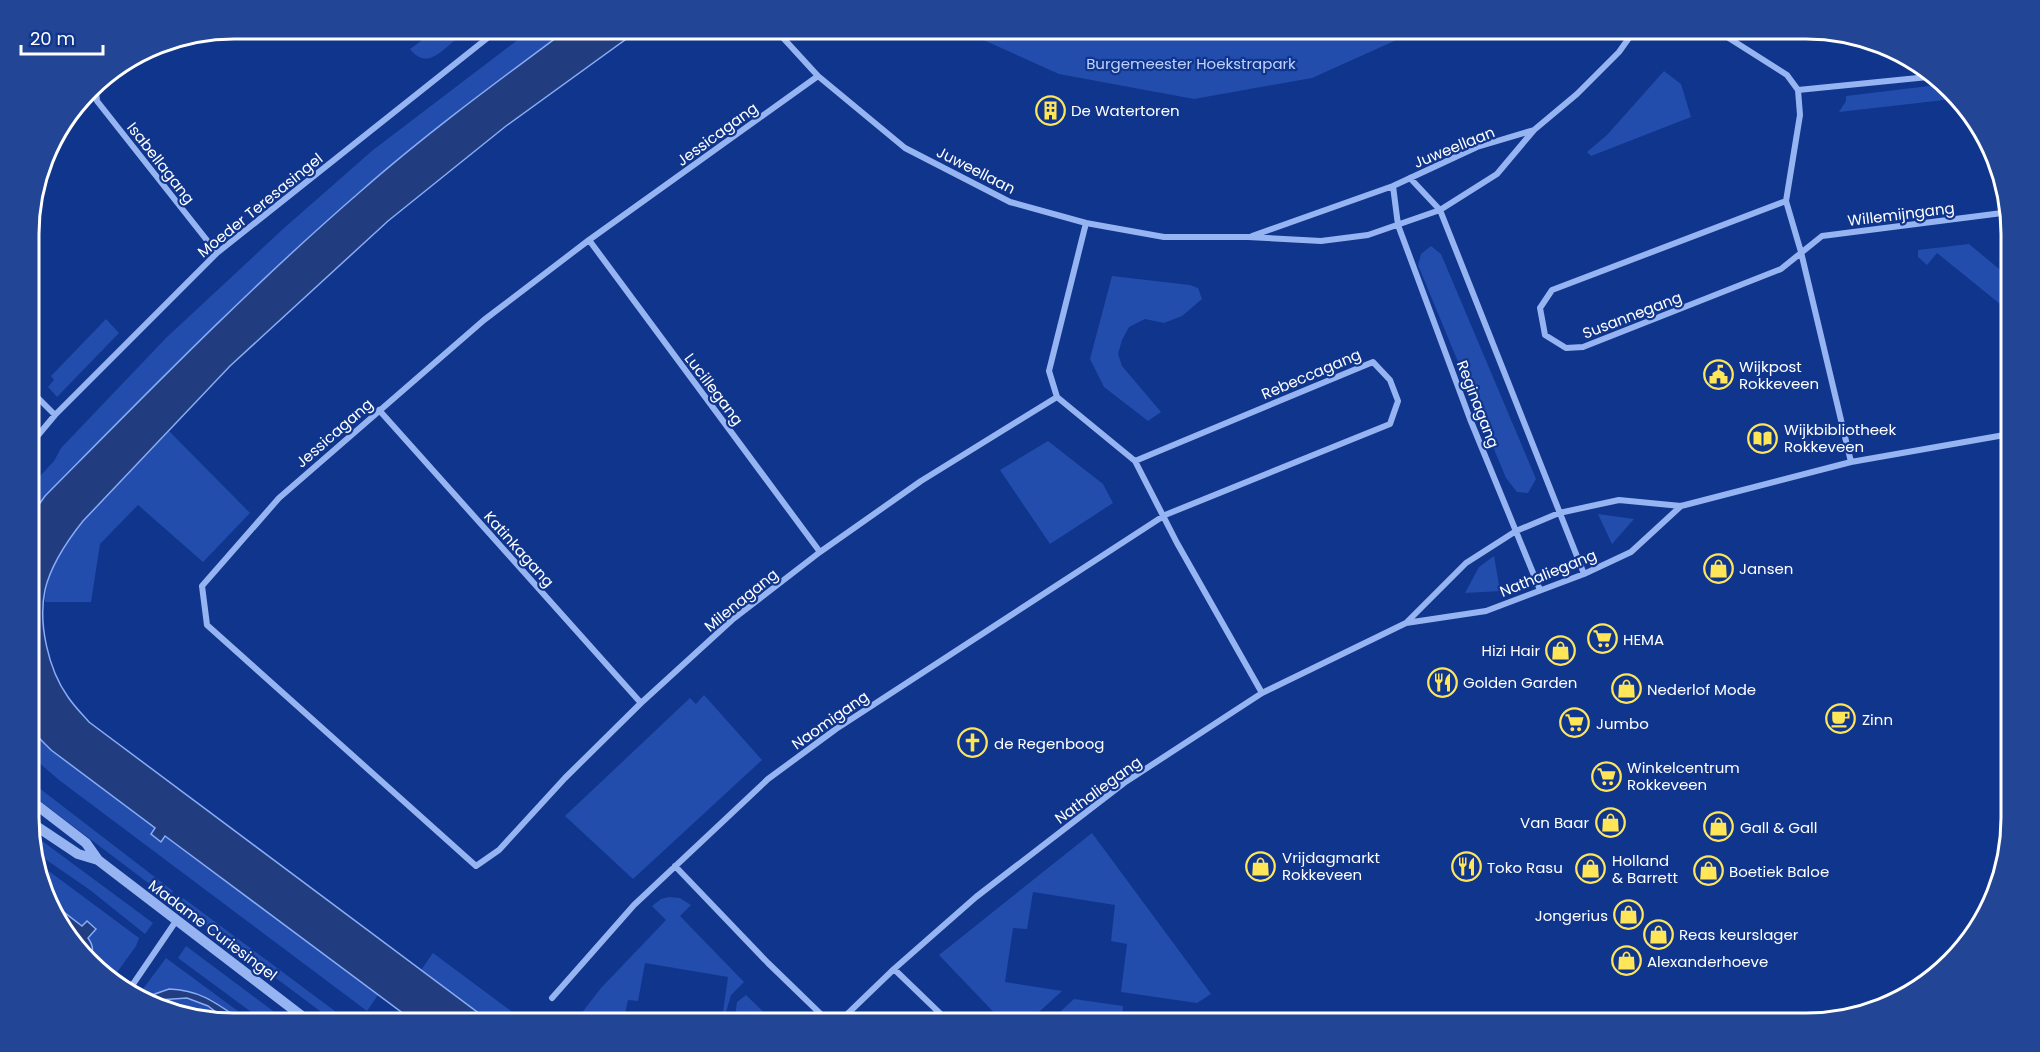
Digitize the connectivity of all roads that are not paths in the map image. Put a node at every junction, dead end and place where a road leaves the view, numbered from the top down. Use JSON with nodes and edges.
{"nodes":[{"id":1,"x":486,"y":39,"type":"edge"},
{"id":2,"x":784,"y":39,"type":"edge"},
{"id":3,"x":1628,"y":39,"type":"edge"},
{"id":4,"x":1730,"y":39,"type":"edge"},
{"id":5,"x":818,"y":76,"type":"junction"},
{"id":6,"x":1922,"y":78,"type":"edge"},
{"id":7,"x":1798,"y":90,"type":"junction"},
{"id":8,"x":96,"y":96,"type":"edge"},
{"id":9,"x":1534,"y":130,"type":"junction"},
{"id":10,"x":1410,"y":178,"type":"junction"},
{"id":11,"x":1393,"y":186,"type":"junction"},
{"id":12,"x":1786,"y":201,"type":"junction"},
{"id":13,"x":1440,"y":210,"type":"junction"},
{"id":14,"x":1999,"y":214,"type":"edge"},
{"id":15,"x":1086,"y":223,"type":"junction"},
{"id":16,"x":1398,"y":225,"type":"junction"},
{"id":17,"x":1248,"y":237,"type":"junction"},
{"id":18,"x":589,"y":240,"type":"junction"},
{"id":19,"x":1801,"y":252,"type":"junction"},
{"id":20,"x":217,"y":253,"type":"junction"},
{"id":21,"x":1057,"y":397,"type":"junction"},
{"id":22,"x":39,"y":399,"type":"edge"},
{"id":23,"x":379,"y":410,"type":"junction"},
{"id":24,"x":55,"y":415,"type":"junction"},
{"id":25,"x":39,"y":434,"type":"edge"},
{"id":26,"x":2001,"y":436,"type":"edge"},
{"id":27,"x":1135,"y":461,"type":"junction"},
{"id":28,"x":1851,"y":462,"type":"junction"},
{"id":29,"x":1681,"y":506,"type":"junction"},
{"id":30,"x":1559,"y":513,"type":"junction"},
{"id":31,"x":1164,"y":515,"type":"junction"},
{"id":32,"x":1516,"y":531,"type":"junction"},
{"id":33,"x":820,"y":552,"type":"junction"},
{"id":34,"x":1584,"y":574,"type":"junction"},
{"id":35,"x":1540,"y":590,"type":"junction"},
{"id":36,"x":1406,"y":623,"type":"junction"},
{"id":37,"x":1262,"y":693,"type":"junction"},
{"id":38,"x":641,"y":703,"type":"junction"},
{"id":39,"x":39,"y":807,"type":"edge"},
{"id":40,"x":40,"y":829,"type":"edge"},
{"id":41,"x":98,"y":860,"type":"junction"},
{"id":42,"x":476,"y":866,"type":"joint"},
{"id":43,"x":675,"y":866,"type":"junction"},
{"id":44,"x":176,"y":921,"type":"junction"},
{"id":45,"x":894,"y":969,"type":"junction"},
{"id":46,"x":133,"y":984,"type":"edge"},
{"id":47,"x":552,"y":998,"type":"dead end"},
{"id":48,"x":298,"y":1013,"type":"edge"},
{"id":49,"x":820,"y":1013,"type":"edge"},
{"id":50,"x":848,"y":1013,"type":"edge"},
{"id":51,"x":940,"y":1013,"type":"edge"}],
"edges":[{"from":1,"to":20,"type":"street","name":"Moeder Teresasingel"},
{"from":2,"to":5,"type":"street","name":"Juweellaan"},
{"from":3,"to":9,"type":"street","name":"Juweellaan"},
{"from":4,"to":7,"type":"street"},
{"from":5,"to":15,"type":"street","name":"Juweellaan"},
{"from":5,"to":18,"type":"street","name":"Jessicagang"},
{"from":6,"to":7,"type":"street"},
{"from":7,"to":12,"type":"street"},
{"from":8,"to":20,"type":"street","name":"Isabellagang"},
{"from":9,"to":10,"type":"street","name":"Juweellaan"},
{"from":9,"to":13,"type":"street","name":"Juweellaan"},
{"from":10,"to":11,"type":"street","name":"Juweellaan"},
{"from":10,"to":13,"type":"street"},
{"from":11,"to":16,"type":"street","name":"Reginagang"},
{"from":11,"to":17,"type":"street","name":"Juweellaan"},
{"from":12,"to":19,"type":"street"},
{"from":12,"to":19,"type":"street","name":"Susannegang"},
{"from":13,"to":16,"type":"street"},
{"from":13,"to":30,"type":"street"},
{"from":14,"to":19,"type":"street","name":"Willemijngang"},
{"from":15,"to":17,"type":"street","name":"Juweellaan"},
{"from":15,"to":21,"type":"street"},
{"from":16,"to":17,"type":"street","name":"Juweellaan"},
{"from":16,"to":32,"type":"street","name":"Reginagang"},
{"from":18,"to":23,"type":"street","name":"Jessicagang"},
{"from":18,"to":33,"type":"street","name":"Lucillegang"},
{"from":19,"to":28,"type":"street"},
{"from":20,"to":24,"type":"street","name":"Moeder Teresasingel"},
{"from":21,"to":27,"type":"street"},
{"from":21,"to":33,"type":"street","name":"Milenagang"},
{"from":22,"to":24,"type":"street"},
{"from":23,"to":38,"type":"street","name":"Katinkagang"},
{"from":23,"to":42,"type":"street","name":"Jessicagang"},
{"from":24,"to":25,"type":"street","name":"Moeder Teresasingel"},
{"from":26,"to":28,"type":"street","name":"Nathaliegang"},
{"from":27,"to":31,"type":"street"},
{"from":27,"to":31,"type":"street","name":"Rebeccagang"},
{"from":28,"to":29,"type":"street","name":"Nathaliegang"},
{"from":29,"to":30,"type":"street","name":"Nathaliegang"},
{"from":29,"to":34,"type":"street","name":"Nathaliegang"},
{"from":30,"to":32,"type":"street","name":"Nathaliegang"},
{"from":30,"to":34,"type":"street"},
{"from":31,"to":37,"type":"street"},
{"from":31,"to":43,"type":"street","name":"Naomigang"},
{"from":32,"to":35,"type":"street","name":"Reginagang"},
{"from":32,"to":36,"type":"street","name":"Nathaliegang"},
{"from":33,"to":38,"type":"street","name":"Milenagang"},
{"from":34,"to":35,"type":"street","name":"Nathaliegang"},
{"from":35,"to":36,"type":"street","name":"Nathaliegang"},
{"from":36,"to":37,"type":"street","name":"Nathaliegang"},
{"from":37,"to":45,"type":"street","name":"Nathaliegang"},
{"from":38,"to":42,"type":"street","name":"Milenagang"},
{"from":39,"to":41,"type":"street","name":"Madame Curiesingel"},
{"from":40,"to":41,"type":"street","name":"Madame Curiesingel"},
{"from":41,"to":44,"type":"street","name":"Madame Curiesingel"},
{"from":43,"to":47,"type":"street","name":"Naomigang"},
{"from":43,"to":49,"type":"street"},
{"from":44,"to":46,"type":"street"},
{"from":44,"to":48,"type":"street","name":"Madame Curiesingel"},
{"from":45,"to":50,"type":"street","name":"Nathaliegang"},
{"from":45,"to":51,"type":"street"}]}
